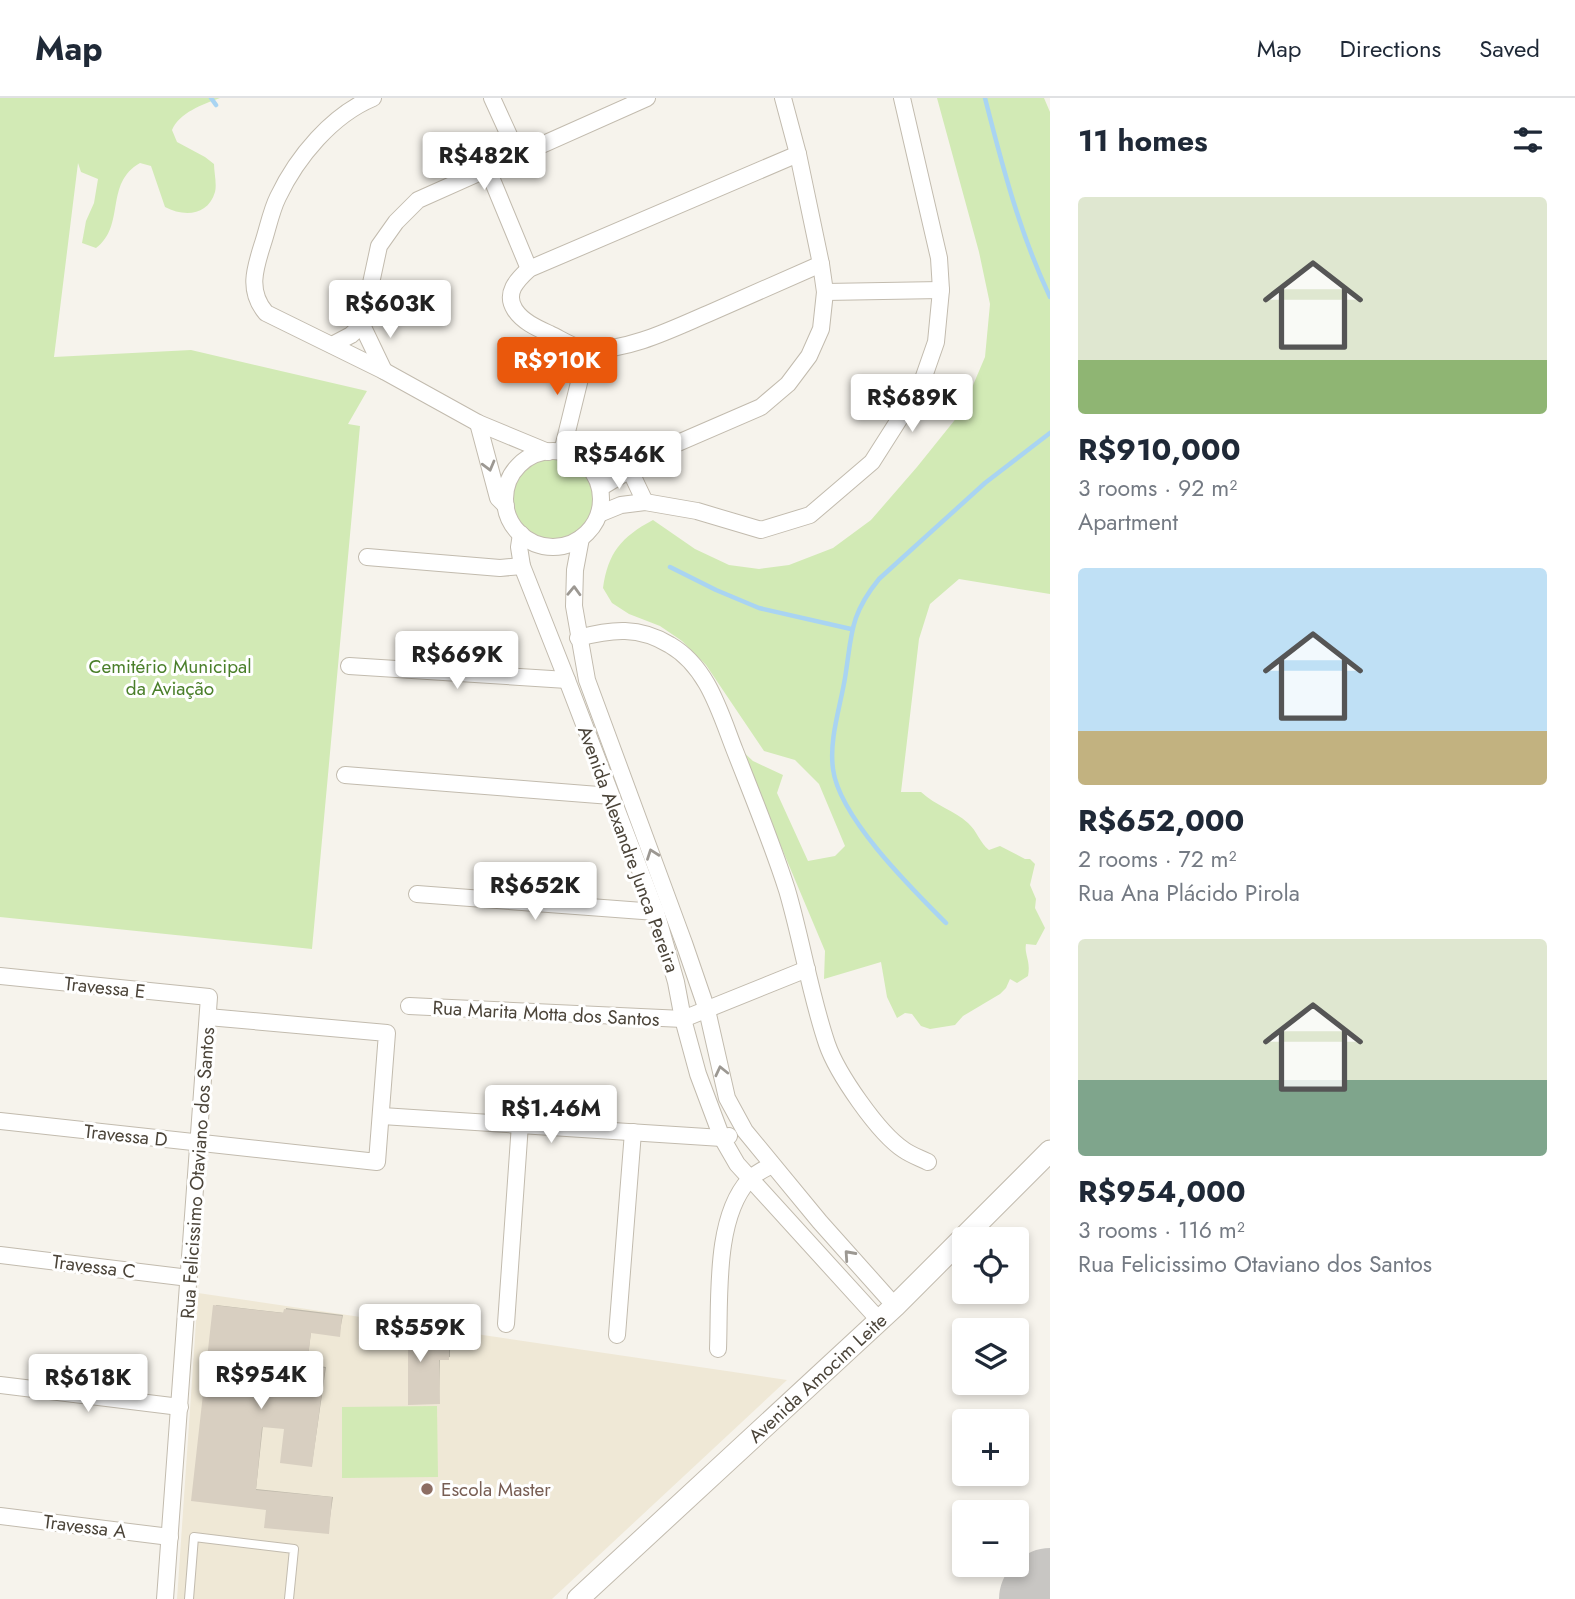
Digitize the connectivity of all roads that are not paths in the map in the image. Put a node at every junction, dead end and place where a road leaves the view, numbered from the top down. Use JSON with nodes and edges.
{"nodes":[{"id":1,"x":373,"y":98,"type":"edge"},
{"id":2,"x":492,"y":98,"type":"edge"},
{"id":3,"x":647,"y":98,"type":"edge"},
{"id":4,"x":783,"y":98,"type":"edge"},
{"id":5,"x":902,"y":98,"type":"edge"},
{"id":6,"x":799,"y":154,"type":"junction"},
{"id":7,"x":518,"y":155,"type":"junction"},
{"id":8,"x":488,"y":170,"type":"junction"},
{"id":9,"x":821,"y":264,"type":"junction"},
{"id":10,"x":529,"y":269,"type":"junction"},
{"id":11,"x":941,"y":290,"type":"junction"},
{"id":12,"x":825,"y":292,"type":"junction"},
{"id":13,"x":362,"y":325,"type":"junction"},
{"id":14,"x":332,"y":345,"type":"junction"},
{"id":15,"x":587,"y":350,"type":"junction"},
{"id":16,"x":384,"y":371,"type":"junction"},
{"id":17,"x":478,"y":423,"type":"junction"},
{"id":18,"x":555,"y":452,"type":"junction"},
{"id":19,"x":579,"y":459,"type":"junction"},
{"id":20,"x":628,"y":467,"type":"junction"},
{"id":21,"x":600,"y":488,"type":"junction"},
{"id":22,"x":645,"y":502,"type":"junction"},
{"id":23,"x":506,"y":506,"type":"junction"},
{"id":24,"x":599,"y":514,"type":"junction"},
{"id":25,"x":521,"y":534,"type":"junction"},
{"id":26,"x":581,"y":538,"type":"junction"},
{"id":27,"x":367,"y":557,"type":"dead end"},
{"id":28,"x":522,"y":566,"type":"junction"},
{"id":29,"x":578,"y":638,"type":"junction"},
{"id":30,"x":349,"y":666,"type":"dead end"},
{"id":31,"x":568,"y":680,"type":"junction"},
{"id":32,"x":345,"y":775,"type":"dead end"},
{"id":33,"x":611,"y":796,"type":"junction"},
{"id":34,"x":417,"y":894,"type":"dead end"},
{"id":35,"x":656,"y":912,"type":"junction"},
{"id":36,"x":807,"y":969,"type":"junction"},
{"id":37,"x":0,"y":976,"type":"edge"},
{"id":38,"x":209,"y":998,"type":"joint"},
{"id":39,"x":409,"y":1006,"type":"dead end"},
{"id":40,"x":707,"y":1010,"type":"junction"},
{"id":41,"x":208,"y":1017,"type":"junction"},
{"id":42,"x":683,"y":1018,"type":"junction"},
{"id":43,"x":382,"y":1116,"type":"junction"},
{"id":44,"x":0,"y":1121,"type":"edge"},
{"id":45,"x":520,"y":1124,"type":"junction"},
{"id":46,"x":745,"y":1131,"type":"junction"},
{"id":47,"x":633,"y":1132,"type":"junction"},
{"id":48,"x":722,"y":1138,"type":"junction"},
{"id":49,"x":197,"y":1143,"type":"junction"},
{"id":50,"x":1050,"y":1151,"type":"edge"},
{"id":51,"x":928,"y":1162,"type":"dead end"},
{"id":52,"x":772,"y":1165,"type":"junction"},
{"id":53,"x":750,"y":1178,"type":"junction"},
{"id":54,"x":0,"y":1255,"type":"edge"},
{"id":55,"x":189,"y":1278,"type":"junction"},
{"id":56,"x":895,"y":1306,"type":"junction"},
{"id":57,"x":879,"y":1320,"type":"junction"},
{"id":58,"x":506,"y":1324,"type":"dead end"},
{"id":59,"x":617,"y":1335,"type":"dead end"},
{"id":60,"x":718,"y":1349,"type":"dead end"},
{"id":61,"x":0,"y":1385,"type":"edge"},
{"id":62,"x":180,"y":1407,"type":"junction"},
{"id":63,"x":0,"y":1516,"type":"edge"},
{"id":64,"x":170,"y":1537,"type":"junction"},
{"id":65,"x":165,"y":1599,"type":"edge"},
{"id":66,"x":189,"y":1599,"type":"edge"},
{"id":67,"x":289,"y":1599,"type":"edge"},
{"id":68,"x":578,"y":1599,"type":"edge"}],
"edges":[{"from":1,"to":14,"type":"street"},
{"from":2,"to":7,"type":"street"},
{"from":3,"to":7,"type":"street"},
{"from":4,"to":6,"type":"street"},
{"from":5,"to":11,"type":"street"},
{"from":6,"to":9,"type":"street"},
{"from":6,"to":10,"type":"street"},
{"from":7,"to":8,"type":"street"},
{"from":8,"to":10,"type":"street"},
{"from":8,"to":13,"type":"street"},
{"from":9,"to":12,"type":"street"},
{"from":9,"to":15,"type":"street"},
{"from":10,"to":15,"type":"street"},
{"from":11,"to":12,"type":"street"},
{"from":11,"to":22,"type":"street"},
{"from":12,"to":20,"type":"street"},
{"from":13,"to":14,"type":"street"},
{"from":13,"to":16,"type":"street"},
{"from":14,"to":16,"type":"street"},
{"from":15,"to":18,"type":"street"},
{"from":16,"to":17,"type":"street"},
{"from":17,"to":18,"type":"street"},
{"from":17,"to":23,"type":"street","one_way":true},
{"from":18,"to":19,"type":"street"},
{"from":18,"to":23,"type":"street"},
{"from":19,"to":20,"type":"street"},
{"from":19,"to":21,"type":"street"},
{"from":20,"to":21,"type":"street"},
{"from":20,"to":22,"type":"street"},
{"from":21,"to":24,"type":"street"},
{"from":22,"to":24,"type":"street"},
{"from":23,"to":25,"type":"street"},
{"from":24,"to":26,"type":"street"},
{"from":25,"to":26,"type":"street"},
{"from":25,"to":28,"type":"street","name":"Avenida Alexandre Junca Pereira"},
{"from":29,"to":26,"type":"street","name":"Avenida Alexandre Junca Pereira","one_way":true},
{"from":27,"to":28,"type":"street"},
{"from":28,"to":31,"type":"street","name":"Avenida Alexandre Junca Pereira"},
{"from":29,"to":36,"type":"street"},
{"from":40,"to":29,"type":"street","name":"Avenida Alexandre Junca Pereira","one_way":true},
{"from":30,"to":31,"type":"street"},
{"from":31,"to":33,"type":"street","name":"Avenida Alexandre Junca Pereira"},
{"from":32,"to":33,"type":"street"},
{"from":33,"to":35,"type":"street","name":"Avenida Alexandre Junca Pereira"},
{"from":34,"to":35,"type":"street"},
{"from":35,"to":42,"type":"street","name":"Avenida Alexandre Junca Pereira"},
{"from":36,"to":40,"type":"street"},
{"from":36,"to":51,"type":"street"},
{"from":37,"to":38,"type":"street","name":"Travessa E"},
{"from":38,"to":41,"type":"street","name":"Rua Felicissimo Otaviano dos Santos"},
{"from":39,"to":42,"type":"street","name":"Rua Marita Motta dos Santos"},
{"from":40,"to":42,"type":"street"},
{"from":46,"to":40,"type":"street","name":"Avenida Alexandre Junca Pereira","one_way":true},
{"from":41,"to":43,"type":"street"},
{"from":41,"to":49,"type":"street","name":"Rua Felicissimo Otaviano dos Santos"},
{"from":42,"to":48,"type":"street","name":"Avenida Alexandre Junca Pereira"},
{"from":43,"to":45,"type":"street"},
{"from":43,"to":49,"type":"street","name":"Travessa D"},
{"from":44,"to":49,"type":"street","name":"Travessa D"},
{"from":45,"to":47,"type":"street"},
{"from":45,"to":58,"type":"street"},
{"from":46,"to":48,"type":"street"},
{"from":46,"to":52,"type":"street","name":"Avenida Alexandre Junca Pereira"},
{"from":47,"to":48,"type":"street"},
{"from":47,"to":59,"type":"street"},
{"from":48,"to":53,"type":"street","name":"Avenida Alexandre Junca Pereira"},
{"from":49,"to":55,"type":"street","name":"Rua Felicissimo Otaviano dos Santos"},
{"from":50,"to":56,"type":"street","name":"Avenida Amocim Leite"},
{"from":52,"to":53,"type":"street"},
{"from":56,"to":52,"type":"street","name":"Avenida Alexandre Junca Pereira","one_way":true},
{"from":53,"to":57,"type":"street","name":"Avenida Alexandre Junca Pereira"},
{"from":53,"to":60,"type":"street"},
{"from":54,"to":55,"type":"street","name":"Travessa C"},
{"from":55,"to":62,"type":"street","name":"Rua Felicissimo Otaviano dos Santos"},
{"from":56,"to":57,"type":"street","name":"Avenida Amocim Leite"},
{"from":57,"to":68,"type":"street","name":"Avenida Amocim Leite"},
{"from":61,"to":62,"type":"street"},
{"from":62,"to":64,"type":"street","name":"Rua Felicissimo Otaviano dos Santos"},
{"from":63,"to":64,"type":"street","name":"Travessa A"},
{"from":64,"to":65,"type":"street","name":"Rua Felicissimo Otaviano dos Santos"},
{"from":66,"to":67,"type":"lane"}]}
